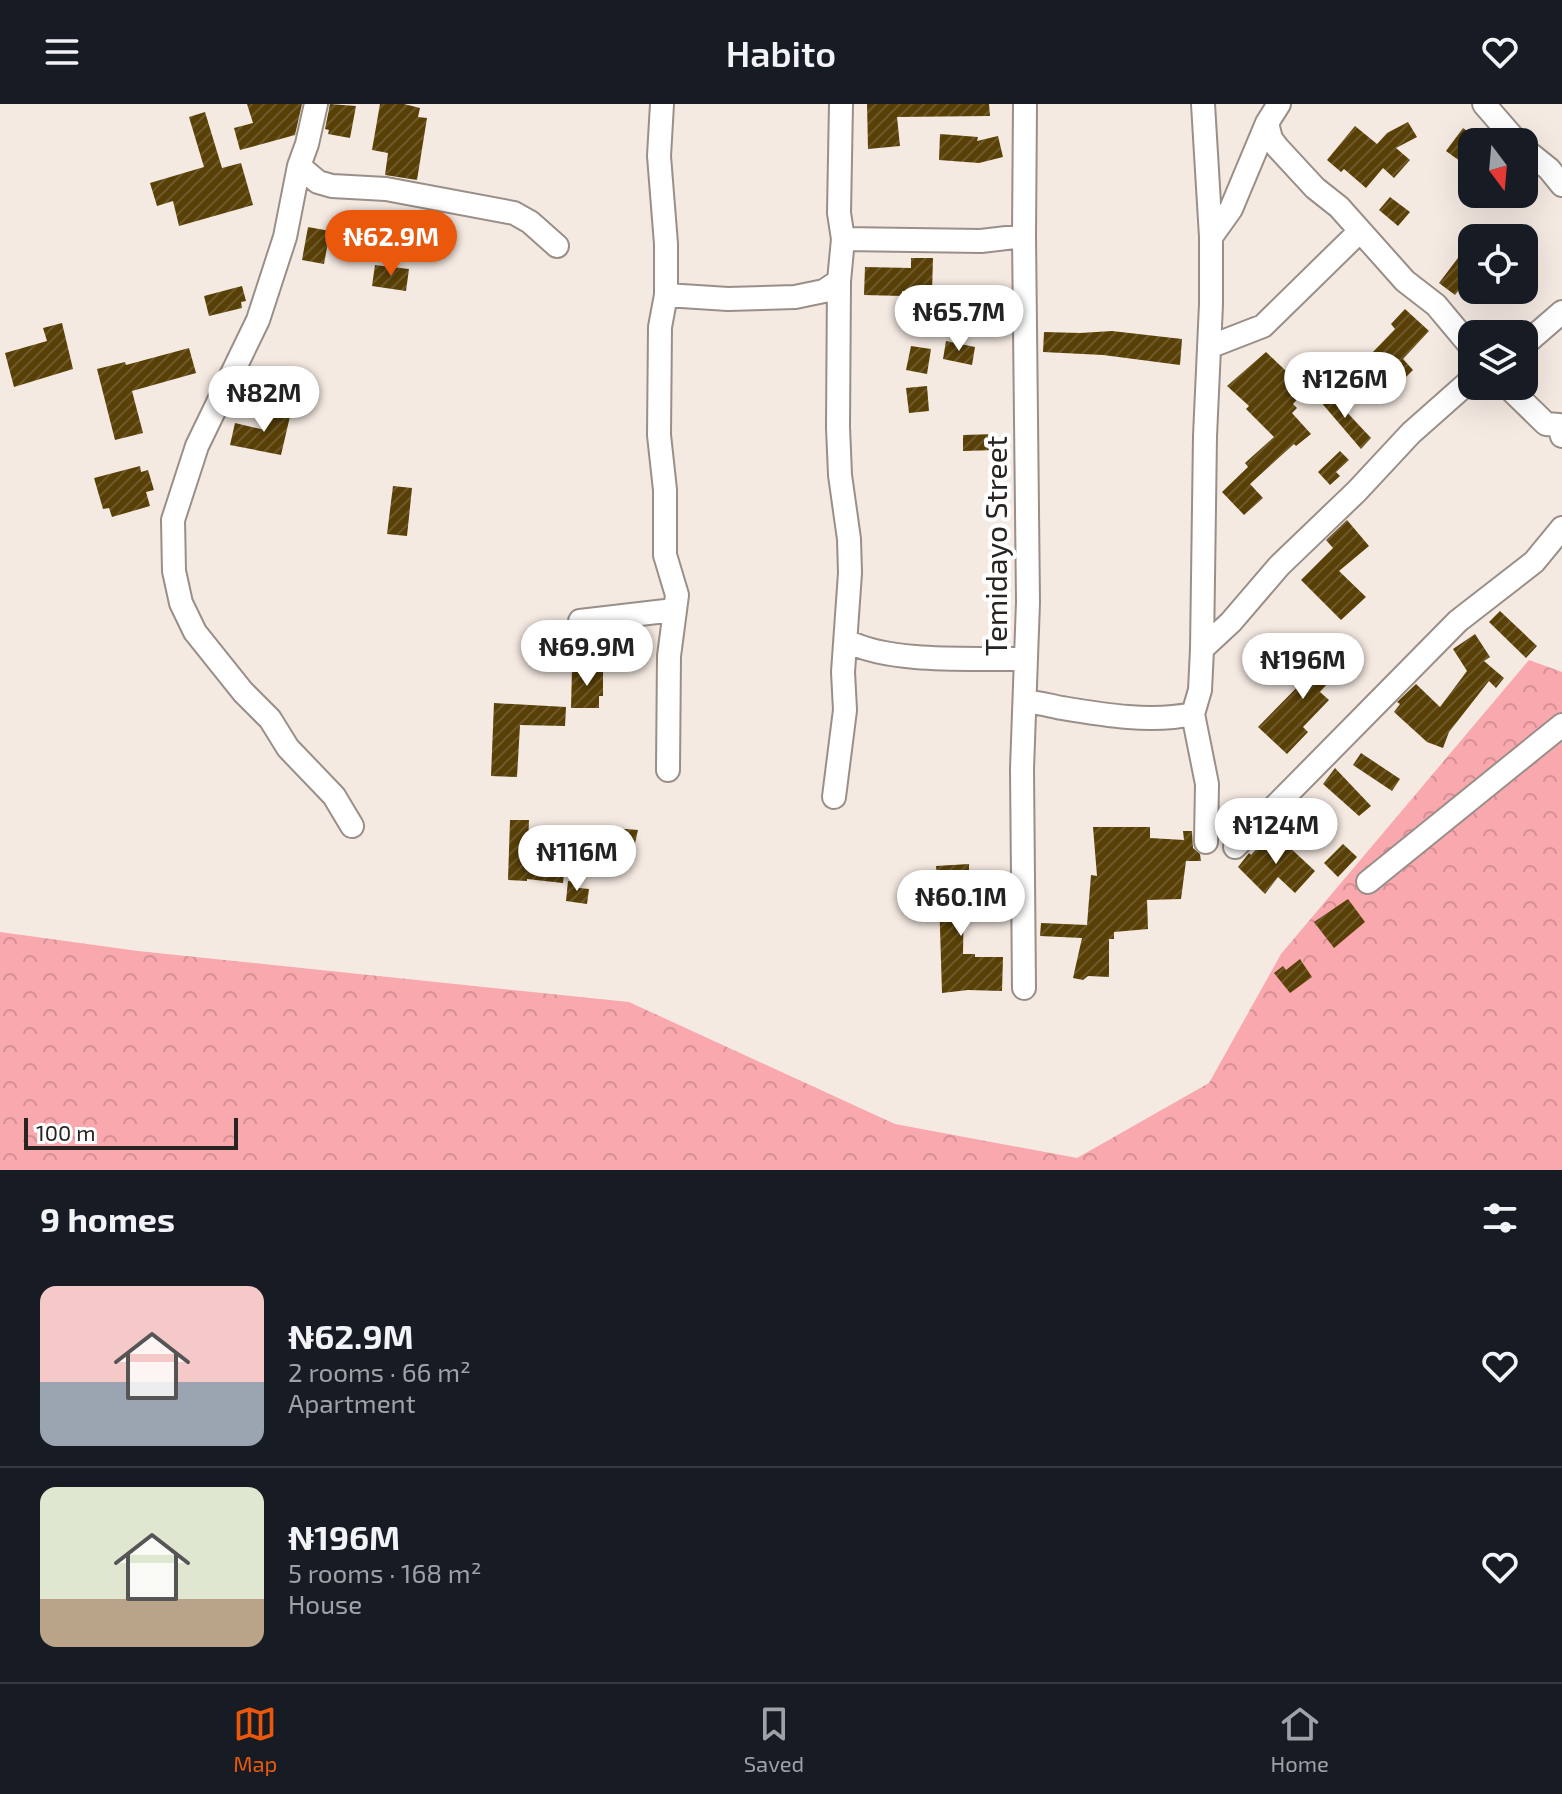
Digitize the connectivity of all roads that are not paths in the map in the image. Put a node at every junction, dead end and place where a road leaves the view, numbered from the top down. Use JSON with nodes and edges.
{"nodes":[{"id":1,"x":316,"y":104,"type":"edge"},
{"id":2,"x":662,"y":104,"type":"edge"},
{"id":3,"x":841,"y":104,"type":"edge"},
{"id":4,"x":1025,"y":104,"type":"edge"},
{"id":5,"x":1203,"y":104,"type":"edge"},
{"id":6,"x":1279,"y":104,"type":"edge"},
{"id":7,"x":1484,"y":104,"type":"edge"},
{"id":8,"x":1267,"y":123,"type":"junction"},
{"id":9,"x":1505,"y":128,"type":"edge"},
{"id":10,"x":1538,"y":160,"type":"edge"},
{"id":11,"x":299,"y":166,"type":"junction"},
{"id":12,"x":1562,"y":185,"type":"edge"},
{"id":13,"x":1360,"y":231,"type":"junction"},
{"id":14,"x":1024,"y":236,"type":"junction"},
{"id":15,"x":1211,"y":237,"type":"junction"},
{"id":16,"x":843,"y":239,"type":"junction"},
{"id":17,"x":557,"y":246,"type":"dead end"},
{"id":18,"x":839,"y":281,"type":"junction"},
{"id":19,"x":666,"y":295,"type":"junction"},
{"id":20,"x":1562,"y":312,"type":"edge"},
{"id":21,"x":1458,"y":331,"type":"edge"},
{"id":22,"x":1538,"y":333,"type":"edge"},
{"id":23,"x":1209,"y":347,"type":"junction"},
{"id":24,"x":1458,"y":391,"type":"edge"},
{"id":25,"x":1521,"y":400,"type":"edge"},
{"id":26,"x":1562,"y":436,"type":"edge"},
{"id":27,"x":1562,"y":528,"type":"edge"},
{"id":28,"x":674,"y":610,"type":"junction"},
{"id":29,"x":580,"y":621,"type":"dead end"},
{"id":30,"x":847,"y":641,"type":"junction"},
{"id":31,"x":1202,"y":649,"type":"junction"},
{"id":32,"x":1026,"y":659,"type":"junction"},
{"id":33,"x":1026,"y":702,"type":"junction"},
{"id":34,"x":1193,"y":714,"type":"junction"},
{"id":35,"x":1562,"y":725,"type":"edge"},
{"id":36,"x":668,"y":770,"type":"dead end"},
{"id":37,"x":834,"y":797,"type":"dead end"},
{"id":38,"x":352,"y":826,"type":"dead end"},
{"id":39,"x":1206,"y":842,"type":"dead end"},
{"id":40,"x":1235,"y":847,"type":"dead end"},
{"id":41,"x":1368,"y":882,"type":"dead end"},
{"id":42,"x":1024,"y":988,"type":"dead end"}],
"edges":[{"from":1,"to":11,"type":"street"},
{"from":2,"to":19,"type":"street"},
{"from":3,"to":16,"type":"street"},
{"from":4,"to":14,"type":"street","name":"Temidayo Street"},
{"from":5,"to":15,"type":"street"},
{"from":6,"to":8,"type":"street"},
{"from":7,"to":9,"type":"street"},
{"from":8,"to":13,"type":"street"},
{"from":8,"to":15,"type":"street"},
{"from":10,"to":12,"type":"street"},
{"from":11,"to":17,"type":"street"},
{"from":11,"to":38,"type":"street"},
{"from":13,"to":21,"type":"street"},
{"from":13,"to":23,"type":"street"},
{"from":14,"to":16,"type":"street"},
{"from":14,"to":32,"type":"street","name":"Temidayo Street"},
{"from":15,"to":23,"type":"street"},
{"from":16,"to":18,"type":"street"},
{"from":18,"to":19,"type":"street"},
{"from":18,"to":30,"type":"street"},
{"from":19,"to":28,"type":"street"},
{"from":20,"to":22,"type":"street"},
{"from":23,"to":31,"type":"street"},
{"from":24,"to":31,"type":"street"},
{"from":25,"to":26,"type":"street"},
{"from":27,"to":40,"type":"street"},
{"from":28,"to":29,"type":"street"},
{"from":28,"to":36,"type":"street"},
{"from":30,"to":32,"type":"street"},
{"from":30,"to":37,"type":"street"},
{"from":31,"to":34,"type":"street"},
{"from":32,"to":33,"type":"street","name":"Temidayo Street"},
{"from":33,"to":34,"type":"street"},
{"from":33,"to":42,"type":"street","name":"Temidayo Street"},
{"from":34,"to":39,"type":"street"},
{"from":35,"to":41,"type":"street"}]}
